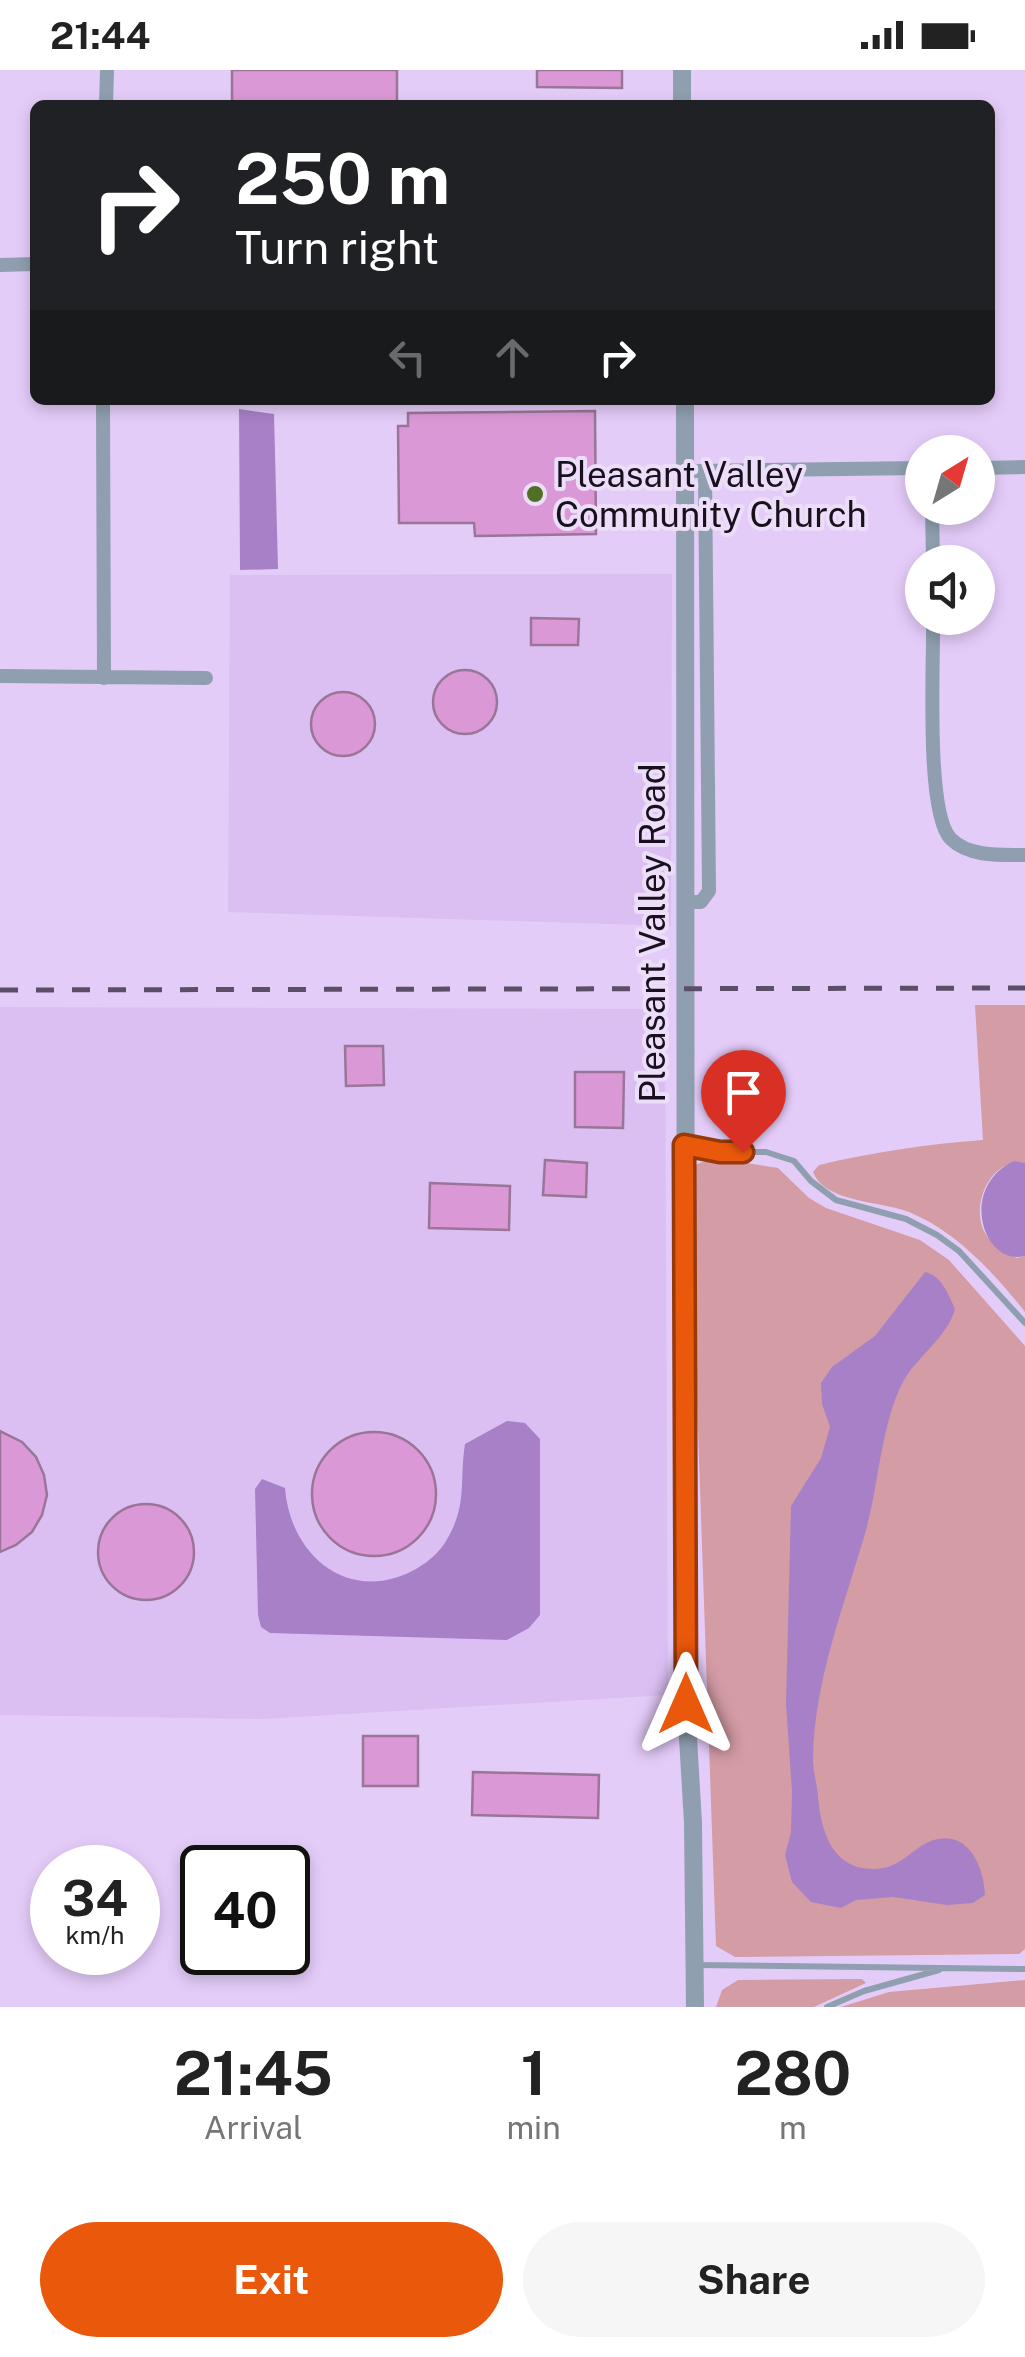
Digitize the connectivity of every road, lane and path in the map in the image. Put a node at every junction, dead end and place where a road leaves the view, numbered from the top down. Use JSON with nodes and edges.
{"nodes":[{"id":1,"x":106,"y":70,"type":"edge"},
{"id":2,"x":682,"y":70,"type":"edge"},
{"id":3,"x":106,"y":100,"type":"edge"},
{"id":4,"x":682,"y":100,"type":"edge"},
{"id":5,"x":30,"y":264,"type":"edge"},
{"id":6,"x":0,"y":265,"type":"edge"},
{"id":7,"x":104,"y":405,"type":"edge"},
{"id":8,"x":685,"y":405,"type":"edge"},
{"id":9,"x":1025,"y":467,"type":"edge"},
{"id":10,"x":905,"y":468,"type":"edge"},
{"id":11,"x":995,"y":468,"type":"edge"},
{"id":12,"x":695,"y":471,"type":"junction"},
{"id":13,"x":934,"y":635,"type":"edge"},
{"id":14,"x":0,"y":676,"type":"edge"},
{"id":15,"x":104,"y":678,"type":"junction"},
{"id":16,"x":206,"y":678,"type":"dead end"},
{"id":17,"x":1025,"y":856,"type":"edge"},
{"id":18,"x":684,"y":1145,"type":"junction"},
{"id":19,"x":1025,"y":1323,"type":"edge"},
{"id":20,"x":695,"y":1965,"type":"junction"},
{"id":21,"x":946,"y":1968,"type":"junction"},
{"id":22,"x":1025,"y":1968,"type":"edge"},
{"id":23,"x":695,"y":2007,"type":"edge"},
{"id":24,"x":827,"y":2007,"type":"edge"}],
"edges":[{"from":1,"to":3,"type":"street"},
{"from":2,"to":4,"type":"street"},
{"from":5,"to":6,"type":"street"},
{"from":7,"to":15,"type":"street"},
{"from":8,"to":12,"type":"street","name":"Pleasant Valley Road"},
{"from":9,"to":11,"type":"street"},
{"from":10,"to":12,"type":"street"},
{"from":12,"to":18,"type":"street","name":"Pleasant Valley Road"},
{"from":13,"to":17,"type":"street"},
{"from":14,"to":15,"type":"street"},
{"from":15,"to":16,"type":"street"},
{"from":18,"to":19,"type":"lane"},
{"from":18,"to":20,"type":"street","name":"Pleasant Valley Road"},
{"from":20,"to":21,"type":"lane"},
{"from":20,"to":23,"type":"street","name":"Pleasant Valley Road"},
{"from":21,"to":22,"type":"lane"},
{"from":21,"to":24,"type":"lane"}]}
